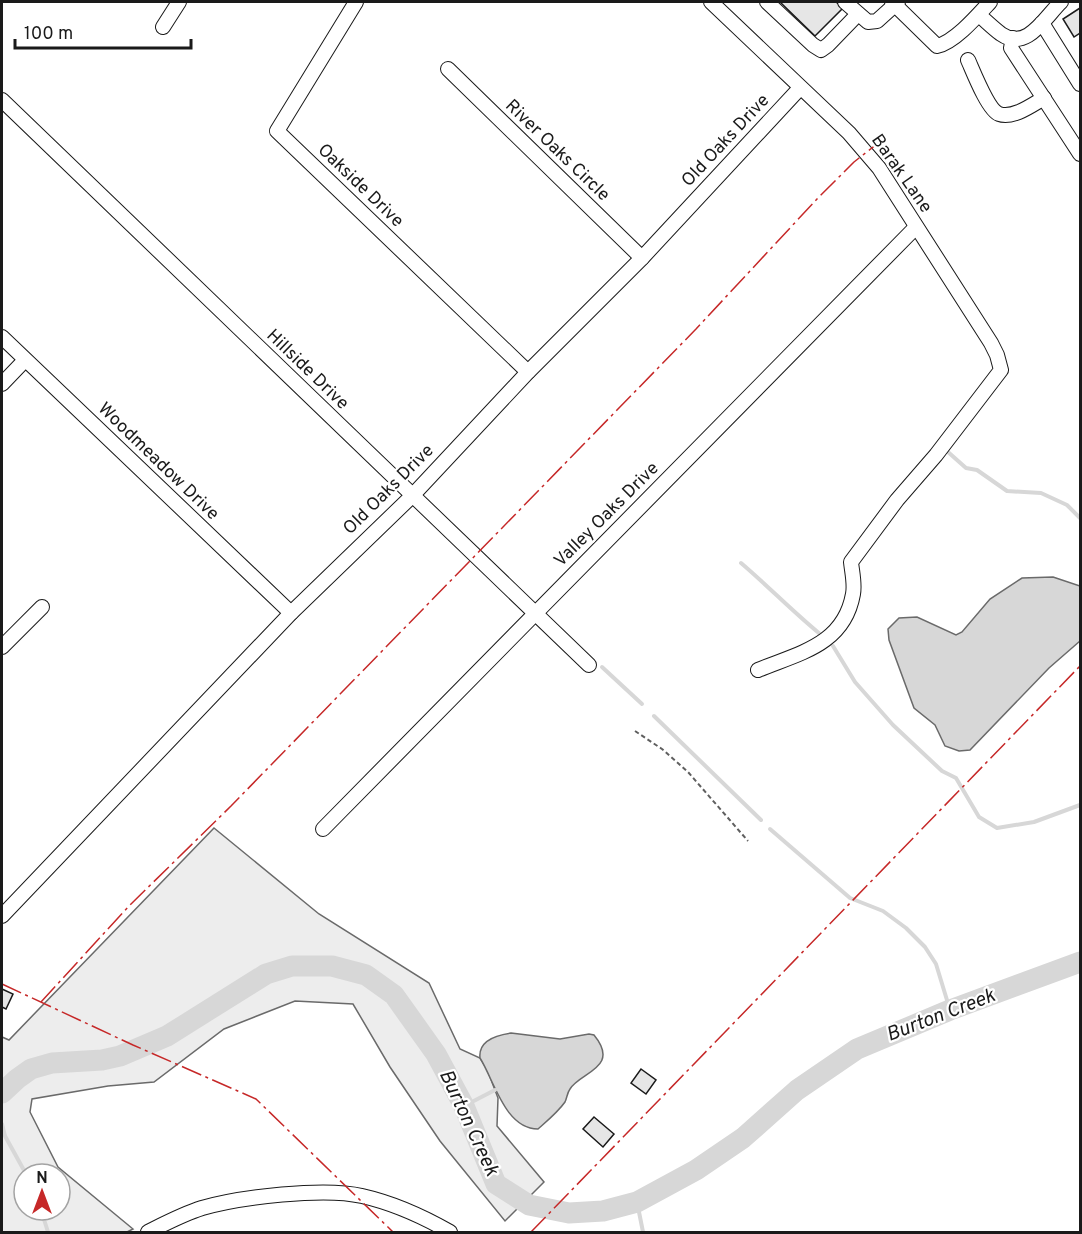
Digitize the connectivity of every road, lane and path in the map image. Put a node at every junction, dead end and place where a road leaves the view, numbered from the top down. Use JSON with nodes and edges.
{"nodes":[{"id":1,"x":178,"y":2,"type":"edge"},
{"id":2,"x":356,"y":2,"type":"edge"},
{"id":3,"x":711,"y":2,"type":"edge"},
{"id":4,"x":767,"y":2,"type":"edge"},
{"id":5,"x":844,"y":2,"type":"edge"},
{"id":6,"x":990,"y":2,"type":"edge"},
{"id":7,"x":1061,"y":2,"type":"edge"},
{"id":8,"x":895,"y":3,"type":"edge"},
{"id":9,"x":858,"y":14,"type":"junction"},
{"id":10,"x":979,"y":15,"type":"junction"},
{"id":11,"x":1042,"y":23,"type":"junction"},
{"id":12,"x":163,"y":27,"type":"dead end"},
{"id":13,"x":1013,"y":38,"type":"junction"},
{"id":14,"x":968,"y":60,"type":"dead end"},
{"id":15,"x":448,"y":69,"type":"dead end"},
{"id":16,"x":1080,"y":81,"type":"edge"},
{"id":17,"x":800,"y":88,"type":"junction"},
{"id":18,"x":1044,"y":98,"type":"junction"},
{"id":19,"x":2,"y":100,"type":"edge"},
{"id":20,"x":1080,"y":154,"type":"edge"},
{"id":21,"x":916,"y":227,"type":"junction"},
{"id":22,"x":642,"y":258,"type":"junction"},
{"id":23,"x":2,"y":337,"type":"edge"},
{"id":24,"x":25,"y":360,"type":"junction"},
{"id":25,"x":528,"y":372,"type":"junction"},
{"id":26,"x":2,"y":384,"type":"edge"},
{"id":27,"x":412,"y":496,"type":"junction"},
{"id":28,"x":42,"y":607,"type":"dead end"},
{"id":29,"x":291,"y":613,"type":"junction"},
{"id":30,"x":535,"y":613,"type":"junction"},
{"id":31,"x":2,"y":647,"type":"edge"},
{"id":32,"x":589,"y":665,"type":"dead end"},
{"id":33,"x":758,"y":670,"type":"dead end"},
{"id":34,"x":635,"y":731,"type":"dead end"},
{"id":35,"x":323,"y":829,"type":"dead end"},
{"id":36,"x":748,"y":841,"type":"dead end"},
{"id":37,"x":4,"y":907,"type":"edge"},
{"id":38,"x":148,"y":1233,"type":"edge"},
{"id":39,"x":450,"y":1233,"type":"edge"}],
"edges":[{"from":1,"to":12,"type":"street"},
{"from":2,"to":25,"type":"street","name":"Oakside Drive"},
{"from":3,"to":17,"type":"street","name":"Barak Lane"},
{"from":4,"to":9,"type":"street"},
{"from":5,"to":9,"type":"street"},
{"from":6,"to":10,"type":"street"},
{"from":7,"to":11,"type":"street"},
{"from":8,"to":9,"type":"street"},
{"from":8,"to":10,"type":"street"},
{"from":10,"to":13,"type":"street"},
{"from":11,"to":13,"type":"street"},
{"from":11,"to":16,"type":"street"},
{"from":13,"to":18,"type":"street"},
{"from":14,"to":18,"type":"street"},
{"from":15,"to":22,"type":"street","name":"River Oaks Circle"},
{"from":17,"to":21,"type":"street","name":"Barak Lane"},
{"from":17,"to":22,"type":"street","name":"Old Oaks Drive"},
{"from":18,"to":20,"type":"street"},
{"from":19,"to":27,"type":"street","name":"Hillside Drive"},
{"from":21,"to":30,"type":"street","name":"Valley Oaks Drive"},
{"from":21,"to":33,"type":"street","name":"Barak Lane"},
{"from":22,"to":25,"type":"street","name":"Old Oaks Drive"},
{"from":23,"to":24,"type":"street","name":"Woodmeadow Drive"},
{"from":24,"to":26,"type":"street"},
{"from":24,"to":29,"type":"street","name":"Woodmeadow Drive"},
{"from":25,"to":27,"type":"street","name":"Old Oaks Drive"},
{"from":27,"to":29,"type":"street","name":"Old Oaks Drive"},
{"from":27,"to":30,"type":"street","name":"Hillside Drive"},
{"from":28,"to":31,"type":"street"},
{"from":29,"to":37,"type":"street","name":"Old Oaks Drive"},
{"from":30,"to":32,"type":"street","name":"Hillside Drive"},
{"from":30,"to":35,"type":"street","name":"Valley Oaks Drive"},
{"from":34,"to":36,"type":"path"},
{"from":38,"to":39,"type":"street"}]}
